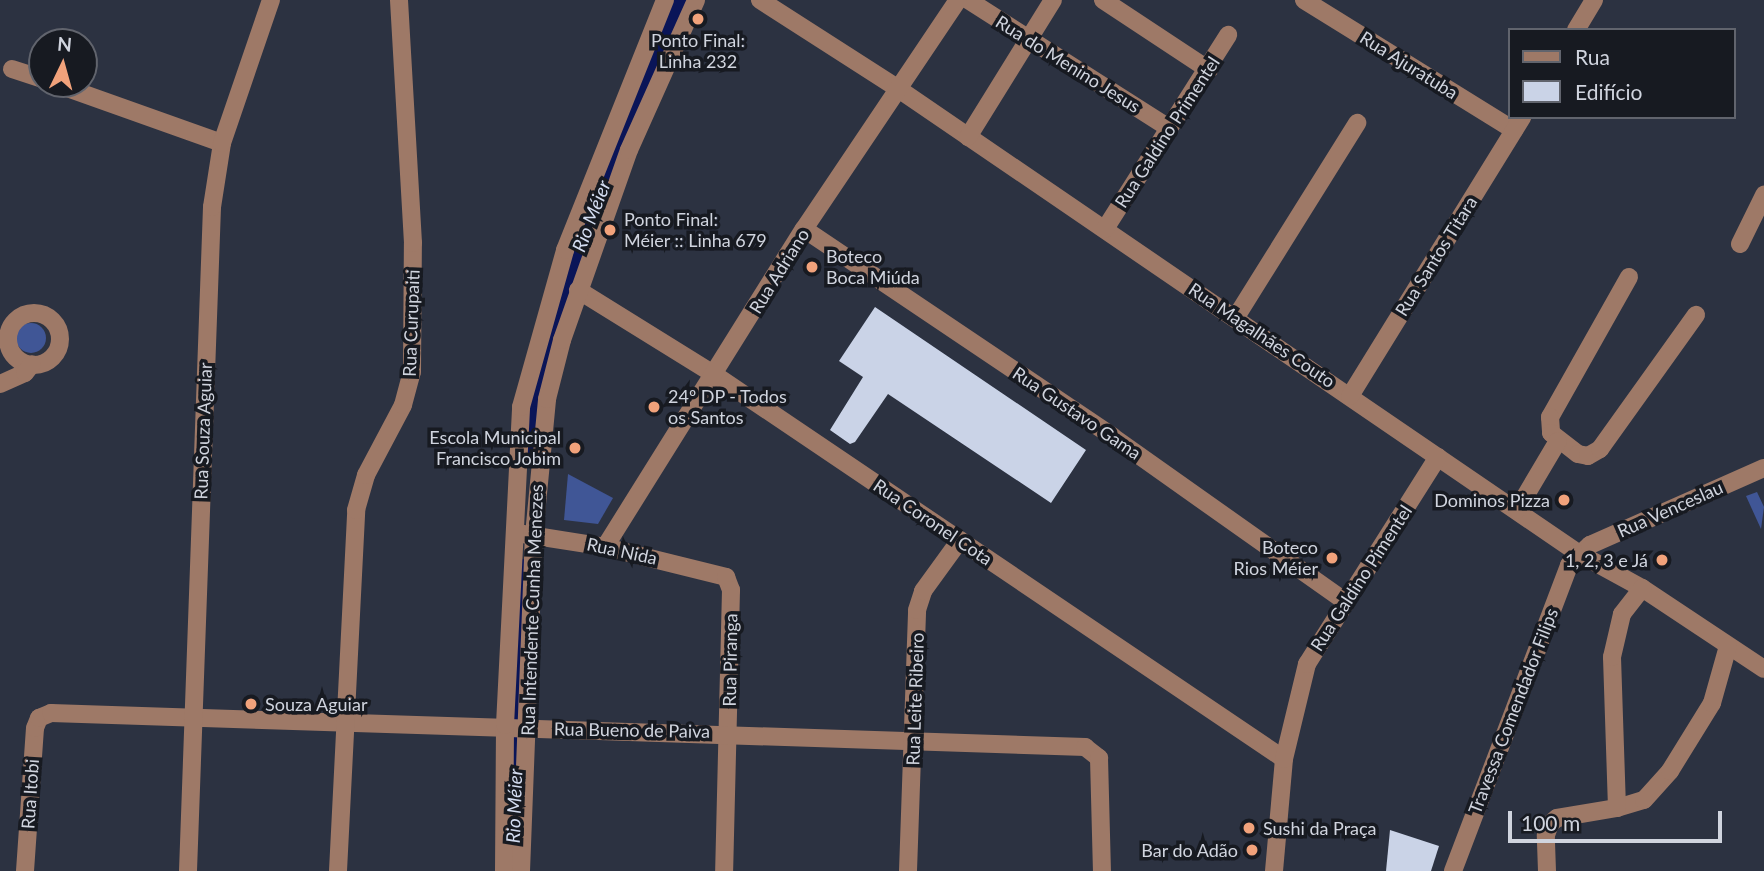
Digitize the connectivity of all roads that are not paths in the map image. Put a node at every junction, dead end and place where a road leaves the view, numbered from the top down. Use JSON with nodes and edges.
{"nodes":[{"id":1,"x":271,"y":0,"type":"edge"},
{"id":2,"x":399,"y":0,"type":"edge"},
{"id":3,"x":665,"y":0,"type":"edge"},
{"id":4,"x":695,"y":0,"type":"edge"},
{"id":5,"x":760,"y":0,"type":"edge"},
{"id":6,"x":958,"y":0,"type":"edge"},
{"id":7,"x":968,"y":0,"type":"edge"},
{"id":8,"x":1053,"y":0,"type":"edge"},
{"id":9,"x":1103,"y":0,"type":"edge"},
{"id":10,"x":1304,"y":0,"type":"edge"},
{"id":11,"x":1594,"y":0,"type":"edge"},
{"id":12,"x":1577,"y":28,"type":"edge"},
{"id":13,"x":1228,"y":35,"type":"dead end"},
{"id":14,"x":1028,"y":40,"type":"junction"},
{"id":15,"x":12,"y":69,"type":"dead end"},
{"id":16,"x":1209,"y":70,"type":"junction"},
{"id":17,"x":28,"y":74,"type":"edge"},
{"id":18,"x":900,"y":90,"type":"junction"},
{"id":19,"x":95,"y":98,"type":"edge"},
{"id":20,"x":1508,"y":117,"type":"edge"},
{"id":21,"x":1357,"y":123,"type":"dead end"},
{"id":22,"x":1518,"y":123,"type":"edge"},
{"id":23,"x":1169,"y":128,"type":"junction"},
{"id":24,"x":968,"y":137,"type":"junction"},
{"id":25,"x":222,"y":143,"type":"junction"},
{"id":26,"x":1764,"y":195,"type":"edge"},
{"id":27,"x":804,"y":229,"type":"junction"},
{"id":28,"x":1105,"y":229,"type":"junction"},
{"id":29,"x":1740,"y":244,"type":"dead end"},
{"id":30,"x":1629,"y":277,"type":"dead end"},
{"id":31,"x":579,"y":290,"type":"junction"},
{"id":32,"x":26,"y":314,"type":"junction"},
{"id":33,"x":1696,"y":315,"type":"dead end"},
{"id":34,"x":1236,"y":317,"type":"junction"},
{"id":35,"x":0,"y":318,"type":"edge"},
{"id":36,"x":0,"y":326,"type":"edge"},
{"id":37,"x":6,"y":352,"type":"edge"},
{"id":38,"x":32,"y":365,"type":"junction"},
{"id":39,"x":715,"y":375,"type":"junction"},
{"id":40,"x":0,"y":384,"type":"edge"},
{"id":41,"x":1350,"y":396,"type":"junction"},
{"id":42,"x":1558,"y":441,"type":"junction"},
{"id":43,"x":1438,"y":457,"type":"junction"},
{"id":44,"x":1764,"y":468,"type":"edge"},
{"id":45,"x":1517,"y":510,"type":"junction"},
{"id":46,"x":525,"y":534,"type":"junction"},
{"id":47,"x":960,"y":540,"type":"junction"},
{"id":48,"x":605,"y":547,"type":"junction"},
{"id":49,"x":1578,"y":553,"type":"junction"},
{"id":50,"x":726,"y":577,"type":"joint"},
{"id":51,"x":1642,"y":588,"type":"junction"},
{"id":52,"x":1346,"y":602,"type":"junction"},
{"id":53,"x":1728,"y":646,"type":"junction"},
{"id":54,"x":1764,"y":670,"type":"edge"},
{"id":55,"x":193,"y":717,"type":"junction"},
{"id":56,"x":39,"y":718,"type":"joint"},
{"id":57,"x":344,"y":719,"type":"junction"},
{"id":58,"x":516,"y":727,"type":"junction"},
{"id":59,"x":729,"y":732,"type":"junction"},
{"id":60,"x":914,"y":741,"type":"junction"},
{"id":61,"x":1284,"y":759,"type":"junction"},
{"id":62,"x":1617,"y":808,"type":"junction"},
{"id":63,"x":25,"y":871,"type":"edge"},
{"id":64,"x":188,"y":871,"type":"edge"},
{"id":65,"x":338,"y":871,"type":"edge"},
{"id":66,"x":504,"y":871,"type":"edge"},
{"id":67,"x":521,"y":871,"type":"edge"},
{"id":68,"x":724,"y":871,"type":"edge"},
{"id":69,"x":908,"y":871,"type":"edge"},
{"id":70,"x":1102,"y":871,"type":"edge"},
{"id":71,"x":1275,"y":871,"type":"edge"},
{"id":72,"x":1453,"y":871,"type":"edge"},
{"id":73,"x":1547,"y":871,"type":"edge"}],
"edges":[{"from":1,"to":25,"type":"street","name":"Rua Souza Aguiar"},
{"from":2,"to":57,"type":"street","name":"Rua Curupaiti"},
{"from":3,"to":46,"type":"street","name":"Rua Intendente Cunha Menezes"},
{"from":4,"to":31,"type":"street","name":"Rua Intendente Cunha Menezes"},
{"from":5,"to":18,"type":"street","name":"Rua Magalhães Couto"},
{"from":6,"to":18,"type":"street","name":"Rua Adriano"},
{"from":7,"to":14,"type":"street","name":"Rua do Menino Jesus"},
{"from":8,"to":14,"type":"street"},
{"from":9,"to":16,"type":"street"},
{"from":10,"to":20,"type":"street","name":"Rua Ajuratuba"},
{"from":11,"to":12,"type":"street"},
{"from":13,"to":16,"type":"street","name":"Rua Galdino Primentel"},
{"from":14,"to":23,"type":"street","name":"Rua do Menino Jesus"},
{"from":14,"to":24,"type":"street"},
{"from":15,"to":17,"type":"street"},
{"from":16,"to":23,"type":"street","name":"Rua Galdino Primentel"},
{"from":18,"to":24,"type":"street","name":"Rua Magalhães Couto"},
{"from":18,"to":27,"type":"street","name":"Rua Adriano"},
{"from":19,"to":25,"type":"street"},
{"from":21,"to":34,"type":"street"},
{"from":22,"to":41,"type":"street","name":"Rua Santos Titara"},
{"from":23,"to":28,"type":"street","name":"Rua Galdino Primentel"},
{"from":24,"to":28,"type":"street","name":"Rua Magalhães Couto"},
{"from":25,"to":55,"type":"street","name":"Rua Souza Aguiar"},
{"from":26,"to":29,"type":"street"},
{"from":27,"to":39,"type":"street","name":"Rua Adriano"},
{"from":27,"to":52,"type":"street","name":"Rua Gustavo Gama"},
{"from":28,"to":34,"type":"street","name":"Rua Magalhães Couto"},
{"from":30,"to":42,"type":"street"},
{"from":31,"to":39,"type":"street","name":"Rua Coronel Cota"},
{"from":31,"to":46,"type":"street","name":"Rua Intendente Cunha Menezes"},
{"from":32,"to":35,"type":"street"},
{"from":32,"to":37,"type":"street"},
{"from":32,"to":38,"type":"street"},
{"from":33,"to":42,"type":"street"},
{"from":34,"to":41,"type":"street","name":"Rua Magalhães Couto"},
{"from":36,"to":37,"type":"street"},
{"from":37,"to":38,"type":"street"},
{"from":38,"to":40,"type":"street"},
{"from":39,"to":47,"type":"street","name":"Rua Coronel Cota"},
{"from":39,"to":48,"type":"street","name":"Rua Adriano"},
{"from":41,"to":43,"type":"street","name":"Rua Magalhães Couto"},
{"from":42,"to":45,"type":"street"},
{"from":43,"to":45,"type":"street","name":"Rua Magalhães Couto"},
{"from":43,"to":52,"type":"street","name":"Rua Galdino Pimentel"},
{"from":44,"to":49,"type":"street","name":"Rua Venceslau"},
{"from":45,"to":49,"type":"street","name":"Rua Magalhães Couto"},
{"from":46,"to":48,"type":"street","name":"Rua Nida"},
{"from":46,"to":58,"type":"street","name":"Rua Intendente Cunha Menezes"},
{"from":47,"to":60,"type":"street","name":"Rua Leite Ribeiro"},
{"from":47,"to":61,"type":"street","name":"Rua Coronel Cota"},
{"from":48,"to":50,"type":"street","name":"Rua Nida"},
{"from":49,"to":51,"type":"street","name":"Rua Magalhães Couto"},
{"from":49,"to":72,"type":"street","name":"Travessa Comendador Filips"},
{"from":50,"to":59,"type":"street","name":"Rua Piranga"},
{"from":51,"to":53,"type":"street","name":"Rua Magalhães Couto"},
{"from":51,"to":62,"type":"street"},
{"from":52,"to":61,"type":"street","name":"Rua Galdino Pimentel"},
{"from":53,"to":54,"type":"street","name":"Rua Magalhães Couto"},
{"from":53,"to":62,"type":"street"},
{"from":55,"to":56,"type":"street","name":"Rua Bueno de Paiva"},
{"from":55,"to":57,"type":"street","name":"Rua Bueno de Paiva"},
{"from":55,"to":64,"type":"street","name":"Rua Souza Aguiar"},
{"from":56,"to":63,"type":"street","name":"Rua Itobi"},
{"from":57,"to":58,"type":"street","name":"Rua Bueno de Paiva"},
{"from":57,"to":65,"type":"street","name":"Rua Curupaiti"},
{"from":58,"to":59,"type":"street","name":"Rua Bueno de Paiva"},
{"from":58,"to":66,"type":"street","name":"Rua Intendente Cunha Menezes"},
{"from":58,"to":67,"type":"street","name":"Rua Intendente Cunha Menezes"},
{"from":59,"to":60,"type":"street","name":"Rua Bueno de Paiva"},
{"from":59,"to":68,"type":"street","name":"Rua Piranga"},
{"from":60,"to":69,"type":"street","name":"Rua Leite Ribeiro"},
{"from":60,"to":70,"type":"street","name":"Rua Bueno de Paiva"},
{"from":61,"to":71,"type":"street","name":"Rua Galdino Pimentel"},
{"from":62,"to":73,"type":"street"}]}
